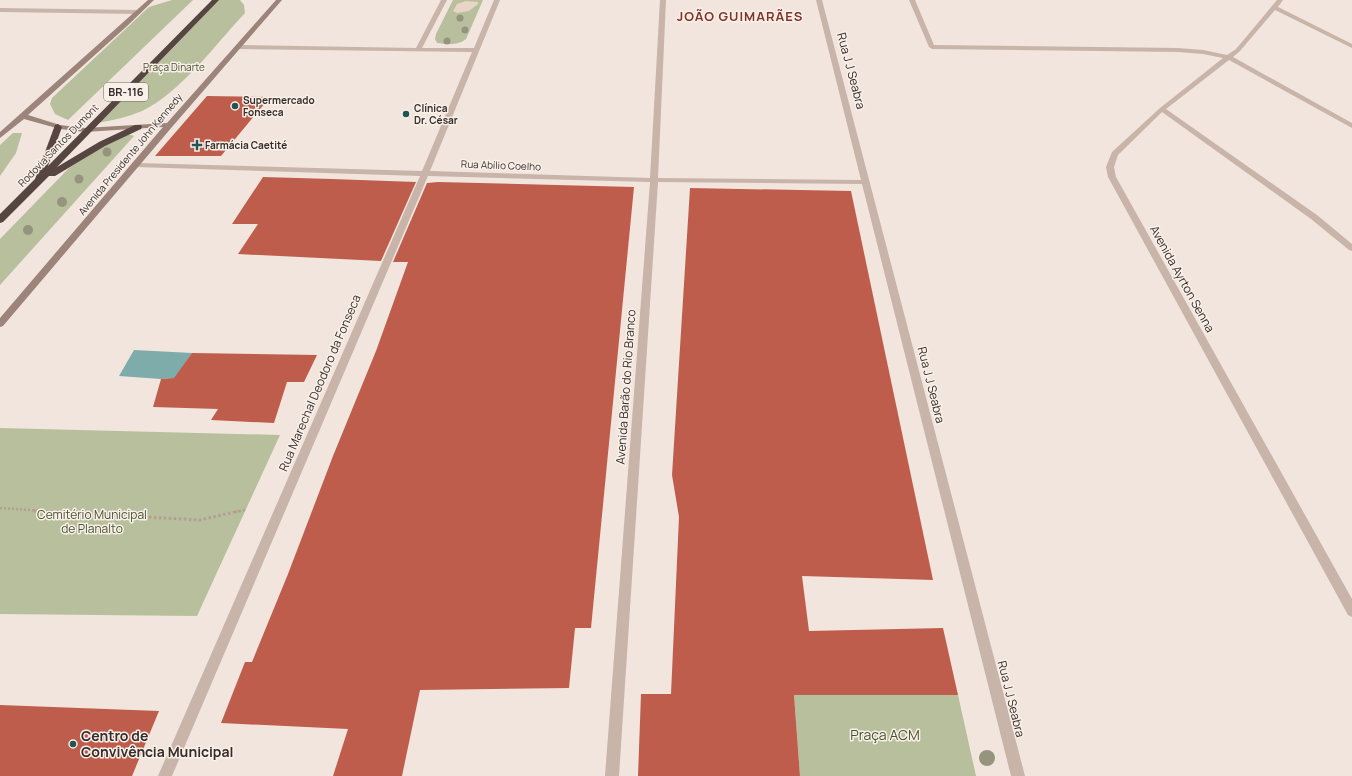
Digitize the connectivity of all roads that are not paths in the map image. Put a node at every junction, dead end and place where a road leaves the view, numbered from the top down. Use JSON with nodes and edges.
{"nodes":[{"id":1,"x":151,"y":0,"type":"edge"},
{"id":2,"x":216,"y":0,"type":"edge"},
{"id":3,"x":279,"y":0,"type":"edge"},
{"id":4,"x":444,"y":0,"type":"edge"},
{"id":5,"x":497,"y":0,"type":"edge"},
{"id":6,"x":663,"y":0,"type":"edge"},
{"id":7,"x":819,"y":0,"type":"edge"},
{"id":8,"x":912,"y":0,"type":"edge"},
{"id":9,"x":1277,"y":4,"type":"edge"},
{"id":10,"x":0,"y":10,"type":"edge"},
{"id":11,"x":139,"y":12,"type":"junction"},
{"id":12,"x":1352,"y":46,"type":"edge"},
{"id":13,"x":238,"y":47,"type":"junction"},
{"id":14,"x":418,"y":50,"type":"junction"},
{"id":15,"x":475,"y":50,"type":"junction"},
{"id":16,"x":1229,"y":58,"type":"junction"},
{"id":17,"x":1162,"y":109,"type":"junction"},
{"id":18,"x":23,"y":116,"type":"junction"},
{"id":19,"x":169,"y":125,"type":"junction"},
{"id":20,"x":138,"y":126,"type":"junction"},
{"id":21,"x":1352,"y":126,"type":"edge"},
{"id":22,"x":58,"y":127,"type":"junction"},
{"id":23,"x":88,"y":130,"type":"junction"},
{"id":24,"x":0,"y":136,"type":"edge"},
{"id":25,"x":136,"y":165,"type":"junction"},
{"id":26,"x":425,"y":173,"type":"junction"},
{"id":27,"x":654,"y":180,"type":"junction"},
{"id":28,"x":866,"y":182,"type":"junction"},
{"id":29,"x":37,"y":183,"type":"junction"},
{"id":30,"x":0,"y":220,"type":"edge"},
{"id":31,"x":1352,"y":248,"type":"edge"},
{"id":32,"x":0,"y":324,"type":"edge"},
{"id":33,"x":1352,"y":611,"type":"edge"},
{"id":34,"x":165,"y":776,"type":"edge"},
{"id":35,"x":612,"y":776,"type":"edge"},
{"id":36,"x":1018,"y":776,"type":"edge"}],
"edges":[{"from":1,"to":11,"type":"main road"},
{"from":2,"to":23,"type":"highway","name":"Rodovia Santos Dumont","number":"BR-116"},
{"from":3,"to":13,"type":"main road","name":"Avenida Presidente John Kennedy"},
{"from":4,"to":14,"type":"street"},
{"from":5,"to":15,"type":"street","name":"Rua Marechal Deodoro da Fonseca"},
{"from":6,"to":27,"type":"street","name":"Avenida Barão do Rio Branco"},
{"from":7,"to":28,"type":"street","name":"Rua J J Seabra"},
{"from":8,"to":16,"type":"street"},
{"from":9,"to":12,"type":"street"},
{"from":9,"to":16,"type":"street","name":"Avenida Ayrton Senna"},
{"from":10,"to":11,"type":"street"},
{"from":11,"to":18,"type":"main road"},
{"from":13,"to":14,"type":"street"},
{"from":13,"to":19,"type":"main road","name":"Avenida Presidente John Kennedy"},
{"from":14,"to":15,"type":"street"},
{"from":15,"to":26,"type":"street","name":"Rua Marechal Deodoro da Fonseca"},
{"from":16,"to":17,"type":"street","name":"Avenida Ayrton Senna"},
{"from":16,"to":21,"type":"street"},
{"from":17,"to":31,"type":"street"},
{"from":17,"to":33,"type":"street","name":"Avenida Ayrton Senna"},
{"from":18,"to":22,"type":"main road"},
{"from":18,"to":24,"type":"main road"},
{"from":19,"to":20,"type":"main road"},
{"from":19,"to":25,"type":"main road","name":"Avenida Presidente John Kennedy"},
{"from":20,"to":23,"type":"main road"},
{"from":20,"to":29,"type":"highway"},
{"from":22,"to":23,"type":"main road"},
{"from":22,"to":29,"type":"highway"},
{"from":23,"to":29,"type":"highway","name":"Rodovia Santos Dumont","number":"BR-116"},
{"from":25,"to":26,"type":"street","name":"Rua Abílio Coelho"},
{"from":25,"to":32,"type":"main road","name":"Avenida Presidente John Kennedy"},
{"from":26,"to":27,"type":"street","name":"Rua Abílio Coelho"},
{"from":26,"to":34,"type":"street","name":"Rua Marechal Deodoro da Fonseca"},
{"from":27,"to":28,"type":"street","name":"Rua Abílio Coelho"},
{"from":27,"to":35,"type":"street","name":"Avenida Barão do Rio Branco"},
{"from":28,"to":36,"type":"street","name":"Rua J J Seabra"},
{"from":29,"to":30,"type":"highway","name":"Rodovia Santos Dumont","number":"BR-116"}]}
